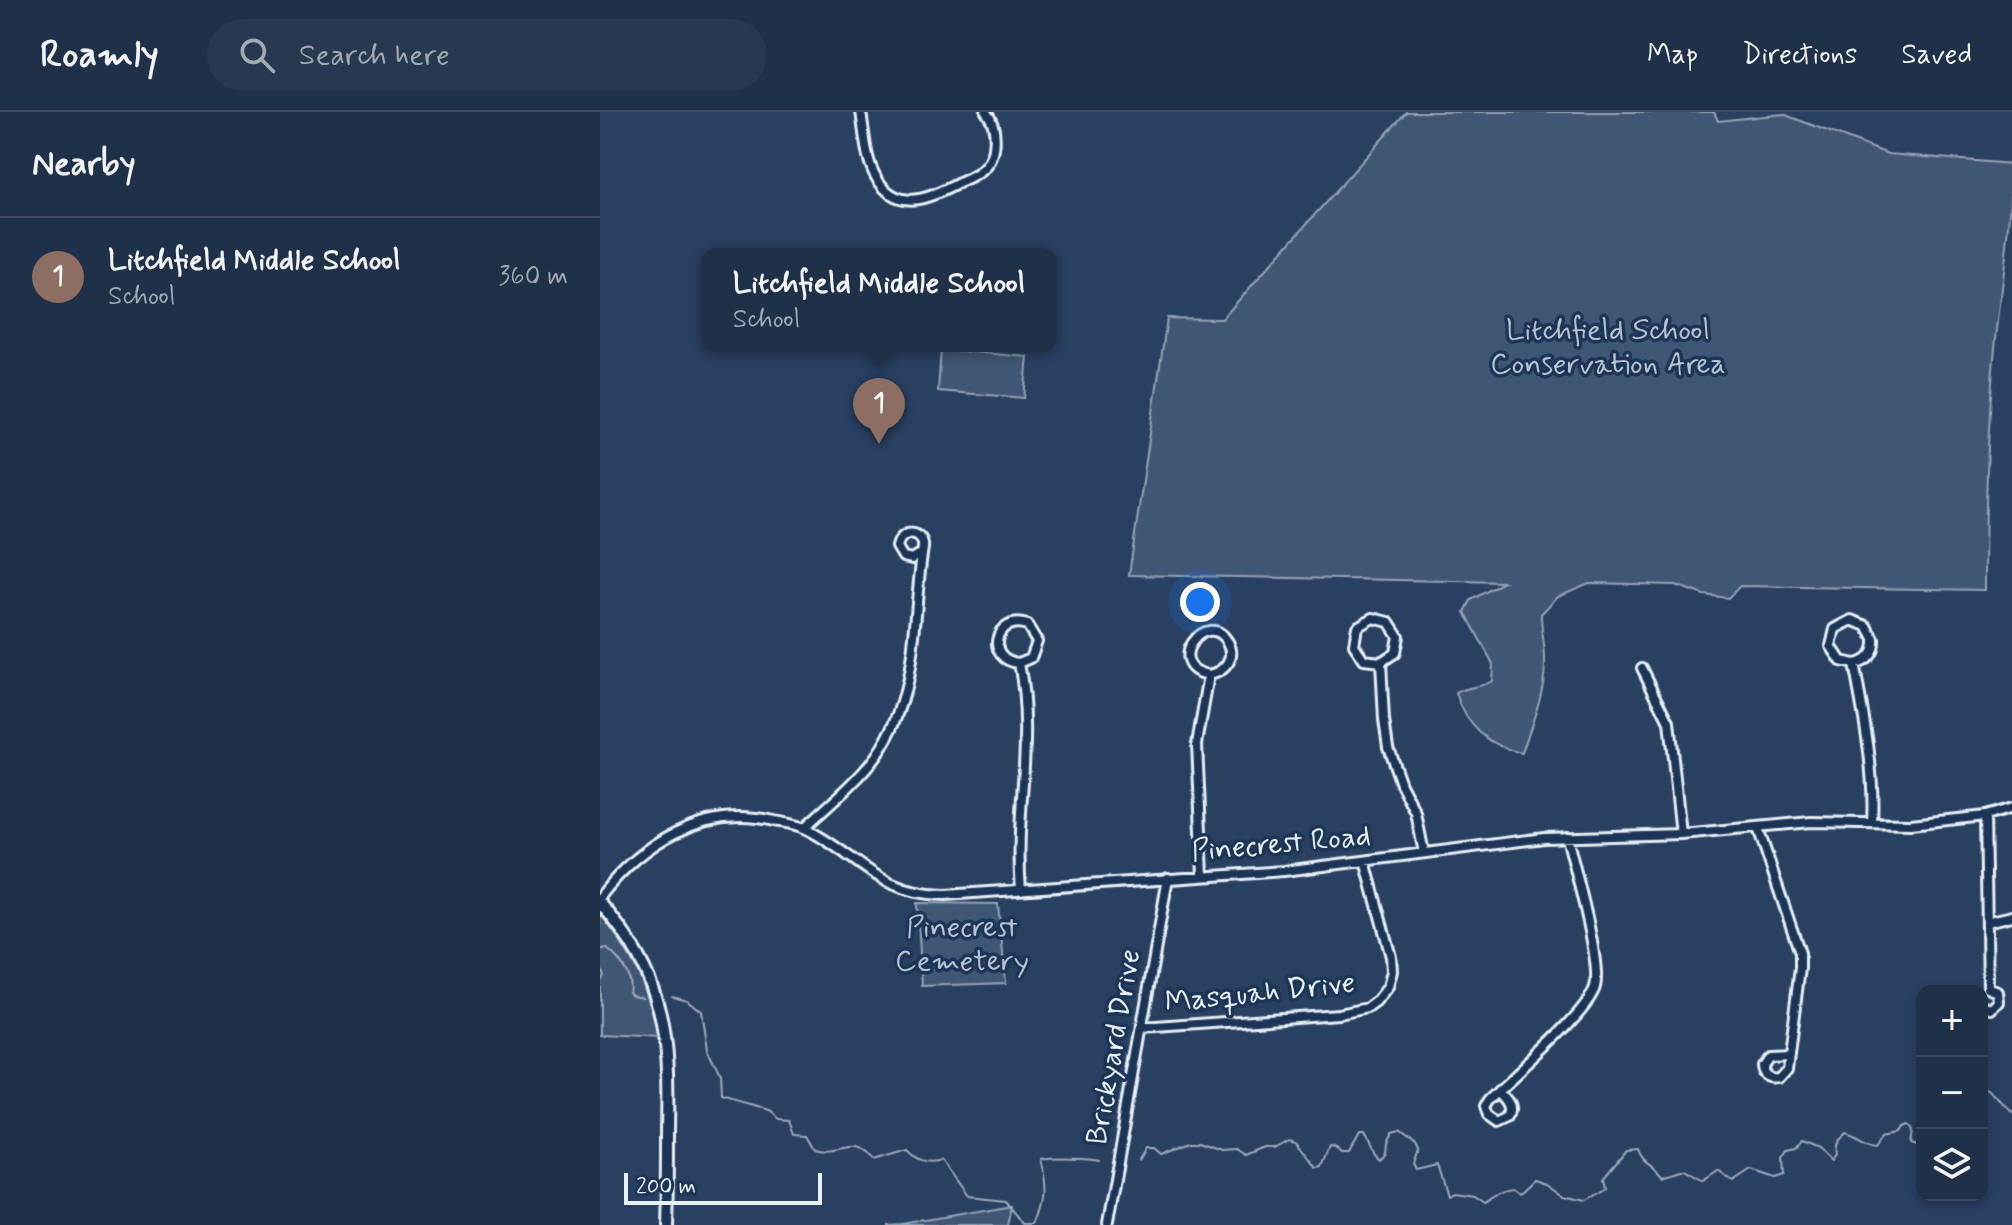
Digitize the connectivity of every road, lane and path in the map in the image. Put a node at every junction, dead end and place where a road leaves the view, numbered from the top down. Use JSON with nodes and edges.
{"nodes":[{"id":1,"x":861,"y":112,"type":"edge"},
{"id":2,"x":986,"y":112,"type":"edge"},
{"id":3,"x":919,"y":555,"type":"dead end"},
{"id":4,"x":1381,"y":662,"type":"junction"},
{"id":5,"x":1019,"y":663,"type":"junction"},
{"id":6,"x":1854,"y":664,"type":"junction"},
{"id":7,"x":1642,"y":668,"type":"dead end"},
{"id":8,"x":1209,"y":675,"type":"junction"},
{"id":9,"x":2012,"y":808,"type":"edge"},
{"id":10,"x":1985,"y":816,"type":"junction"},
{"id":11,"x":1872,"y":823,"type":"junction"},
{"id":12,"x":804,"y":828,"type":"junction"},
{"id":13,"x":1758,"y":828,"type":"junction"},
{"id":14,"x":1681,"y":834,"type":"junction"},
{"id":15,"x":1567,"y":837,"type":"junction"},
{"id":16,"x":1424,"y":853,"type":"junction"},
{"id":17,"x":1365,"y":861,"type":"junction"},
{"id":18,"x":1203,"y":875,"type":"junction"},
{"id":19,"x":1168,"y":878,"type":"junction"},
{"id":20,"x":1021,"y":890,"type":"junction"},
{"id":21,"x":600,"y":900,"type":"edge"},
{"id":22,"x":2012,"y":916,"type":"edge"},
{"id":23,"x":1987,"y":922,"type":"junction"},
{"id":24,"x":1985,"y":985,"type":"edge"},
{"id":25,"x":1988,"y":990,"type":"edge"},
{"id":26,"x":1988,"y":1008,"type":"edge"},
{"id":27,"x":1142,"y":1028,"type":"junction"},
{"id":28,"x":1789,"y":1054,"type":"dead end"},
{"id":29,"x":1500,"y":1089,"type":"dead end"},
{"id":30,"x":666,"y":1225,"type":"edge"},
{"id":31,"x":1107,"y":1225,"type":"edge"}],
"edges":[{"from":1,"to":2,"type":"street"},
{"from":3,"to":12,"type":"street"},
{"from":4,"to":4,"type":"street"},
{"from":4,"to":16,"type":"street"},
{"from":5,"to":5,"type":"street"},
{"from":5,"to":20,"type":"street"},
{"from":6,"to":6,"type":"street"},
{"from":6,"to":11,"type":"street"},
{"from":7,"to":14,"type":"street"},
{"from":8,"to":8,"type":"street"},
{"from":8,"to":18,"type":"street"},
{"from":9,"to":10,"type":"street","name":"Pinecrest Road"},
{"from":10,"to":11,"type":"street","name":"Pinecrest Road"},
{"from":10,"to":23,"type":"street"},
{"from":11,"to":13,"type":"street","name":"Pinecrest Road"},
{"from":12,"to":20,"type":"street","name":"Pinecrest Road"},
{"from":12,"to":21,"type":"street","name":"Pinecrest Road"},
{"from":13,"to":14,"type":"street","name":"Pinecrest Road"},
{"from":13,"to":28,"type":"street"},
{"from":14,"to":15,"type":"street","name":"Pinecrest Road"},
{"from":15,"to":16,"type":"street","name":"Pinecrest Road"},
{"from":15,"to":29,"type":"street"},
{"from":16,"to":17,"type":"street","name":"Pinecrest Road"},
{"from":17,"to":18,"type":"street","name":"Pinecrest Road"},
{"from":17,"to":27,"type":"street","name":"Masquah Drive"},
{"from":18,"to":19,"type":"street","name":"Pinecrest Road"},
{"from":19,"to":20,"type":"street","name":"Pinecrest Road"},
{"from":19,"to":27,"type":"street","name":"Brickyard Drive"},
{"from":21,"to":30,"type":"main road"},
{"from":22,"to":23,"type":"street"},
{"from":23,"to":24,"type":"street"},
{"from":25,"to":26,"type":"street"},
{"from":27,"to":31,"type":"street","name":"Brickyard Drive"}]}
